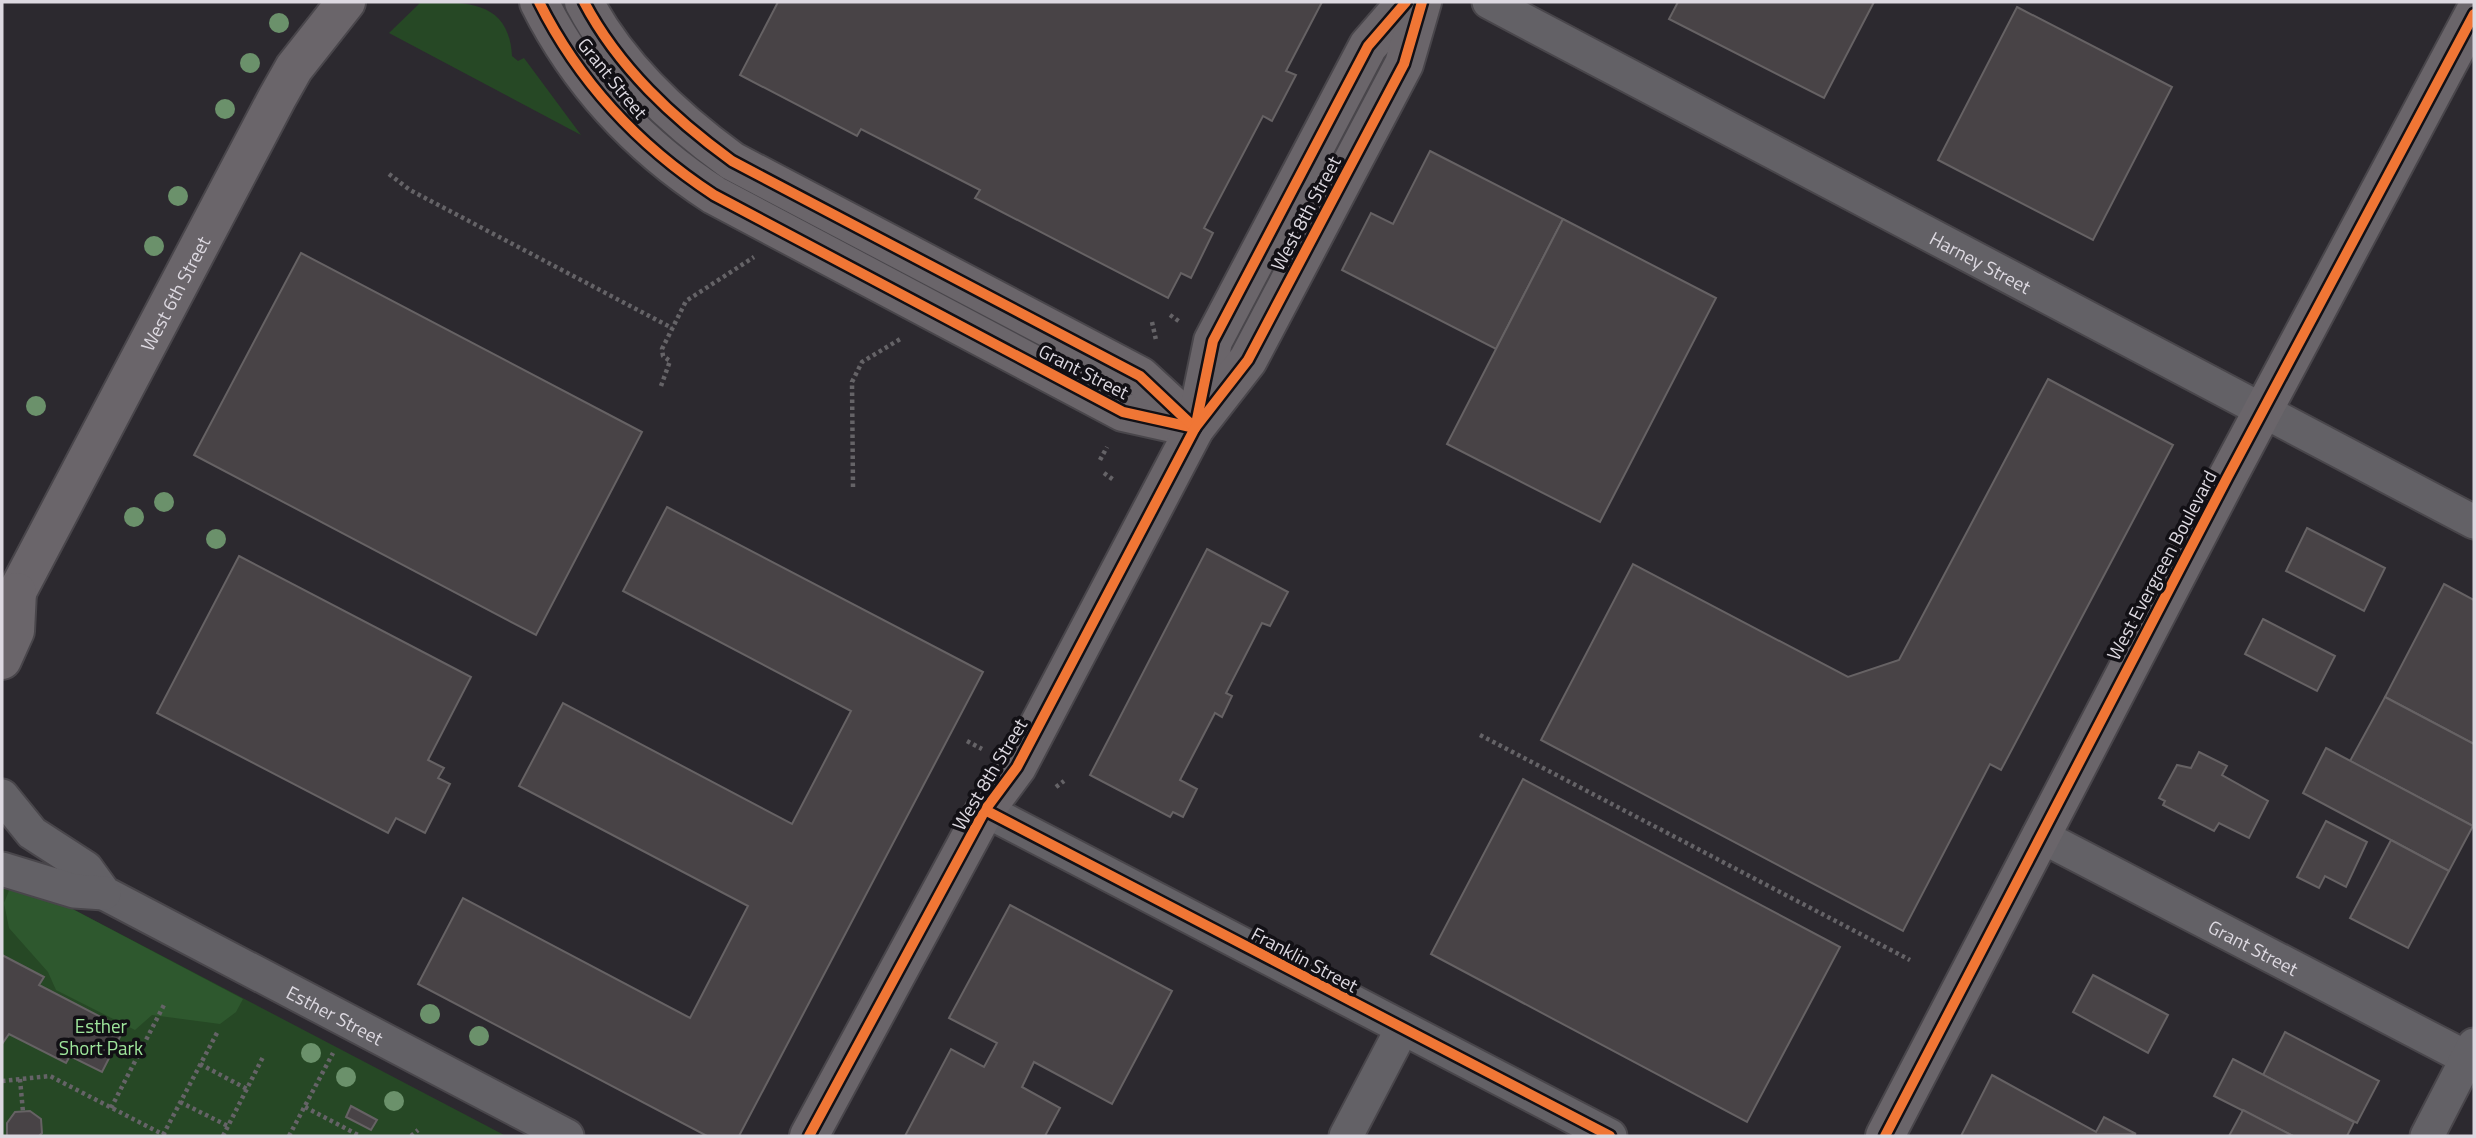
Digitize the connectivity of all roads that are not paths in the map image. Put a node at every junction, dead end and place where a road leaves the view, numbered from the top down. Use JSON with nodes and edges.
{"nodes":[{"id":1,"x":346,"y":2,"type":"edge"},
{"id":2,"x":539,"y":2,"type":"edge"},
{"id":3,"x":584,"y":2,"type":"edge"},
{"id":4,"x":1406,"y":2,"type":"edge"},
{"id":5,"x":1422,"y":2,"type":"edge"},
{"id":6,"x":1489,"y":2,"type":"edge"},
{"id":7,"x":2474,"y":14,"type":"edge"},
{"id":8,"x":2263,"y":409,"type":"junction"},
{"id":9,"x":1195,"y":428,"type":"junction"},
{"id":10,"x":2474,"y":522,"type":"edge"},
{"id":11,"x":9,"y":598,"type":"edge"},
{"id":12,"x":2,"y":660,"type":"edge"},
{"id":13,"x":2,"y":796,"type":"edge"},
{"id":14,"x":985,"y":810,"type":"junction"},
{"id":15,"x":2039,"y":835,"type":"junction"},
{"id":16,"x":2,"y":869,"type":"edge"},
{"id":17,"x":104,"y":892,"type":"junction"},
{"id":18,"x":1402,"y":1030,"type":"junction"},
{"id":19,"x":2471,"y":1052,"type":"edge"},
{"id":20,"x":567,"y":1136,"type":"edge"},
{"id":21,"x":809,"y":1136,"type":"edge"},
{"id":22,"x":1346,"y":1136,"type":"edge"},
{"id":23,"x":1610,"y":1136,"type":"edge"},
{"id":24,"x":1885,"y":1136,"type":"edge"},
{"id":25,"x":2427,"y":1136,"type":"edge"}],
"edges":[{"from":1,"to":11,"type":"street","name":"West 6th Street"},
{"from":2,"to":9,"type":"street","name":"Grant Street"},
{"from":3,"to":9,"type":"street","name":"Grant Street"},
{"from":4,"to":9,"type":"street","name":"West 8th Street"},
{"from":5,"to":9,"type":"street","name":"West 8th Street"},
{"from":6,"to":8,"type":"street","name":"Harney Street"},
{"from":7,"to":8,"type":"street","name":"West Evergreen Boulevard"},
{"from":8,"to":10,"type":"street","name":"Harney Street"},
{"from":8,"to":15,"type":"street","name":"West Evergreen Boulevard"},
{"from":9,"to":14,"type":"street","name":"West 8th Street"},
{"from":11,"to":12,"type":"street","name":"West 6th Street"},
{"from":13,"to":17,"type":"street","name":"Esther Street"},
{"from":14,"to":18,"type":"street","name":"Franklin Street"},
{"from":14,"to":21,"type":"street","name":"West 8th Street"},
{"from":15,"to":19,"type":"street","name":"Grant Street"},
{"from":15,"to":24,"type":"street","name":"West Evergreen Boulevard"},
{"from":16,"to":17,"type":"street","name":"Esther Street"},
{"from":17,"to":20,"type":"street","name":"Esther Street"},
{"from":18,"to":22,"type":"street"},
{"from":18,"to":23,"type":"street","name":"Franklin Street"},
{"from":19,"to":25,"type":"street"}]}
